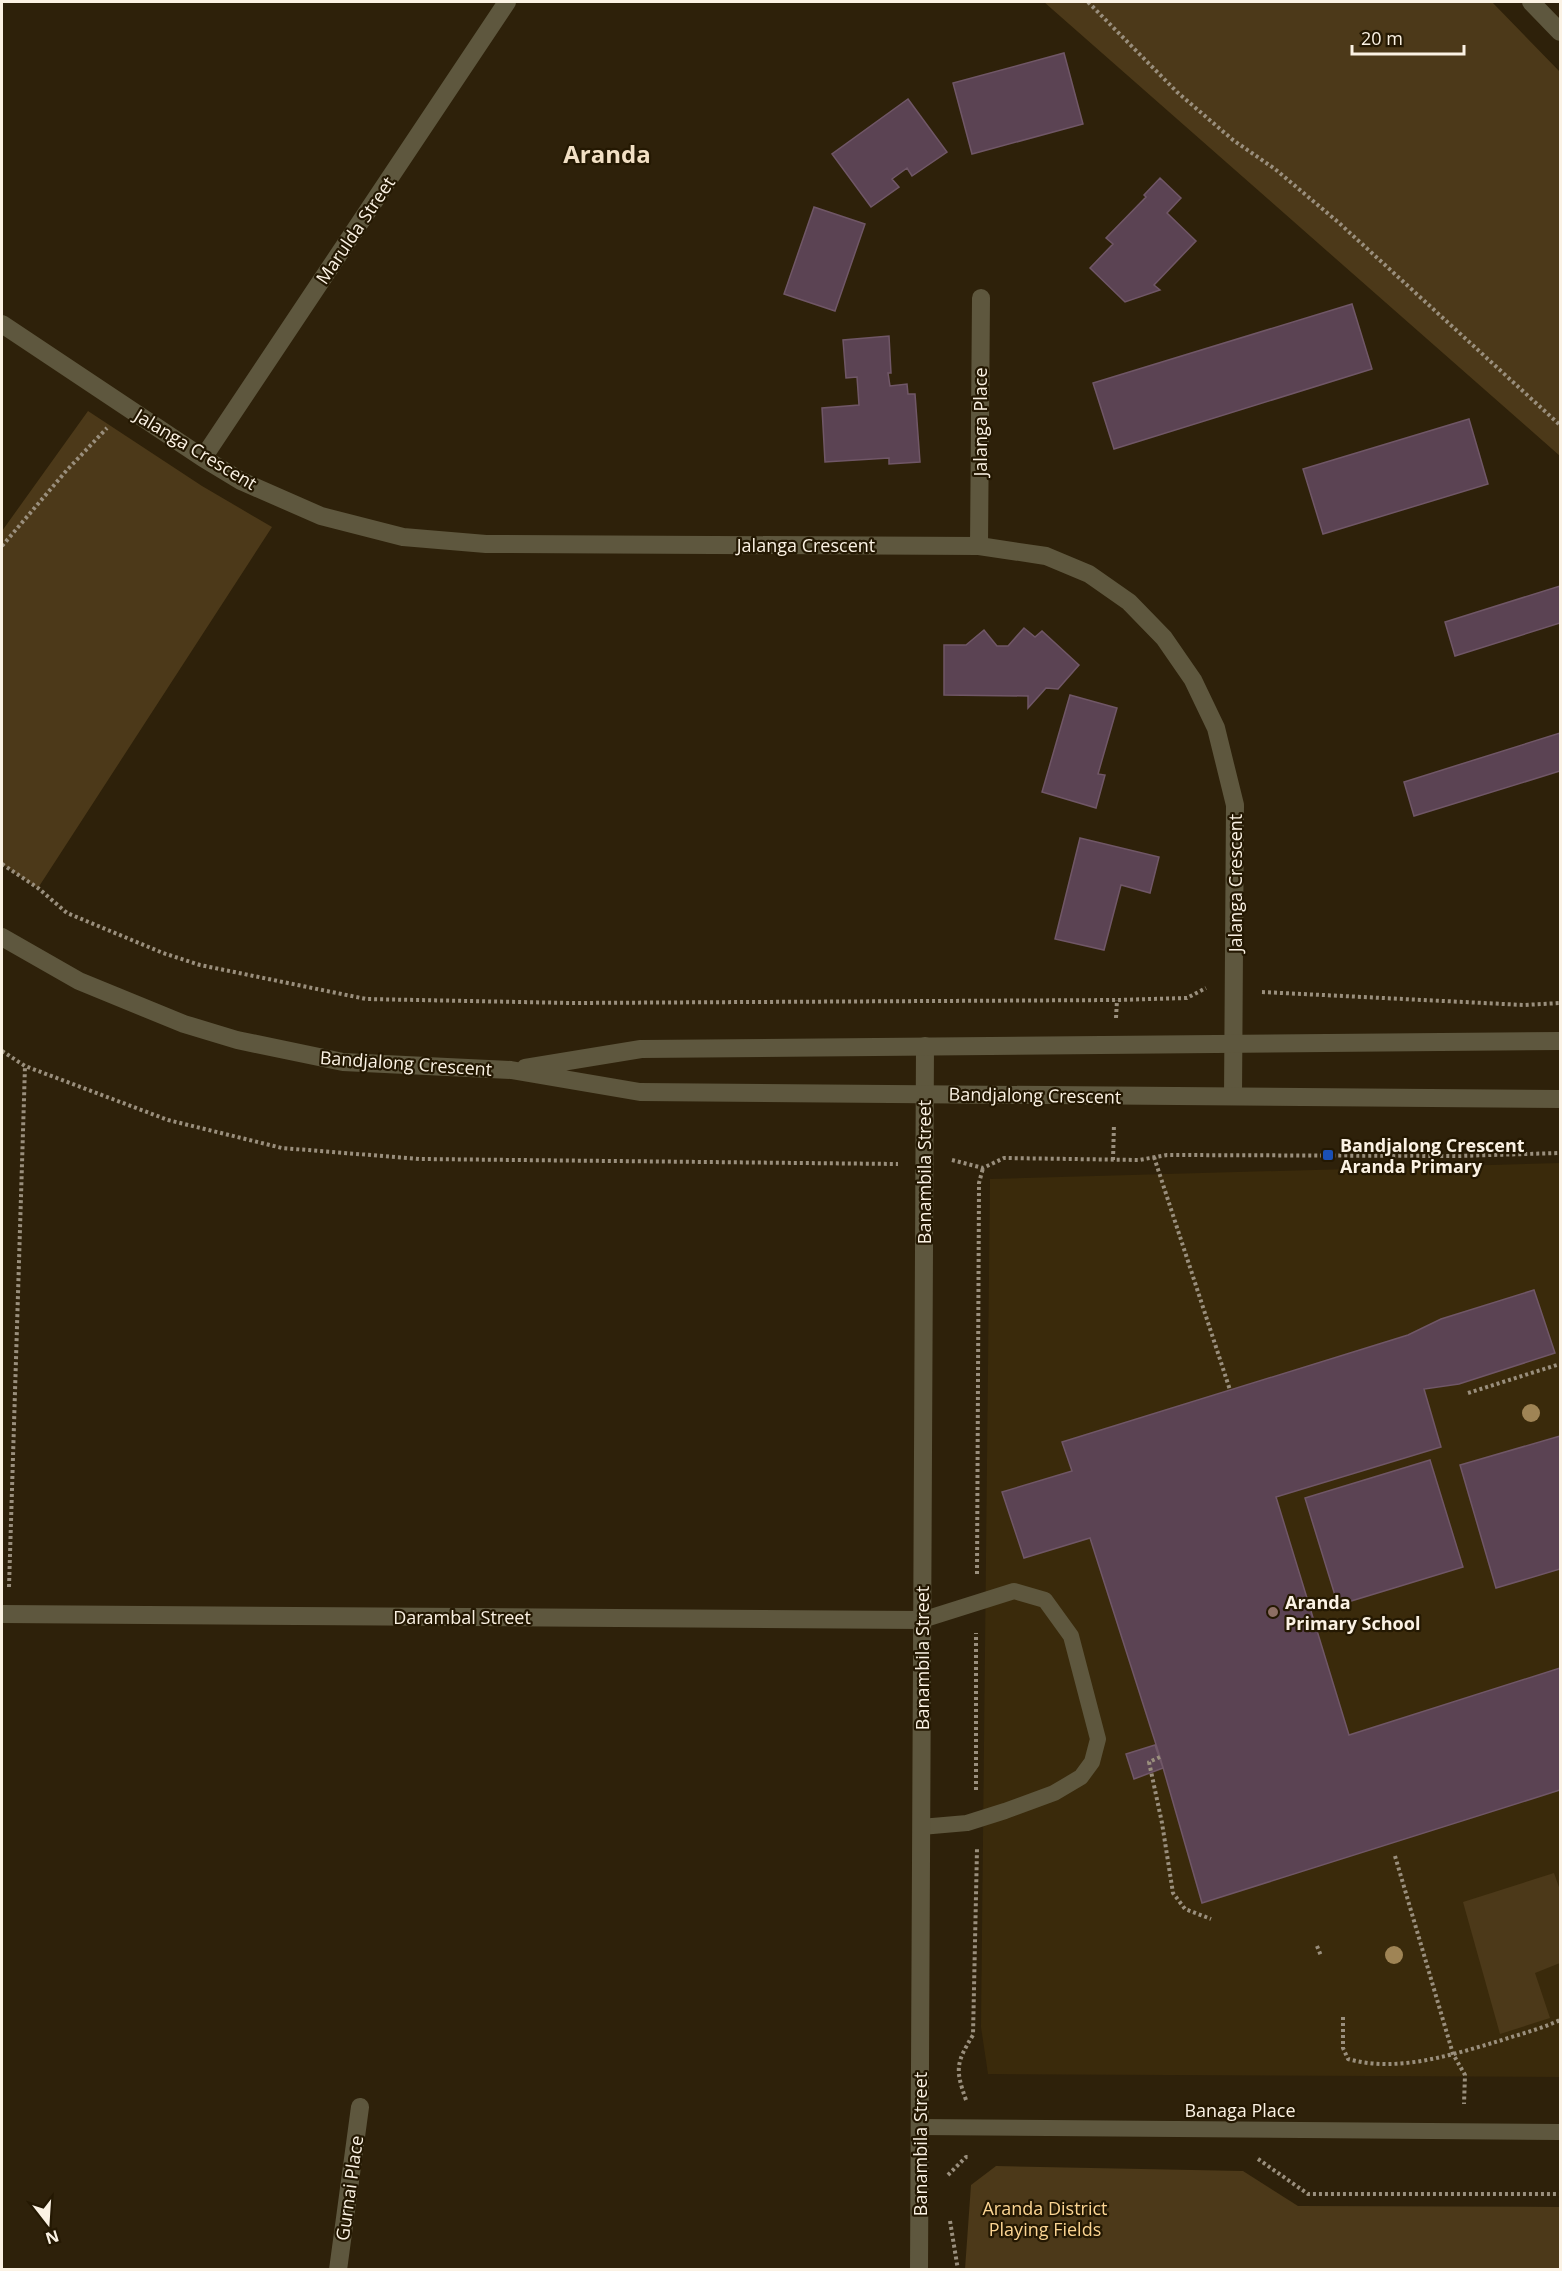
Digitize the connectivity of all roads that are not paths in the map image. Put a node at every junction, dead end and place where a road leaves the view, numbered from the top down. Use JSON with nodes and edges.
{"nodes":[{"id":1,"x":507,"y":2,"type":"edge"},
{"id":2,"x":1532,"y":2,"type":"edge"},
{"id":3,"x":1560,"y":32,"type":"edge"},
{"id":4,"x":981,"y":298,"type":"dead end"},
{"id":5,"x":2,"y":324,"type":"edge"},
{"id":6,"x":203,"y":458,"type":"junction"},
{"id":7,"x":979,"y":546,"type":"junction"},
{"id":8,"x":2,"y":937,"type":"edge"},
{"id":9,"x":1560,"y":1041,"type":"edge"},
{"id":10,"x":1234,"y":1044,"type":"junction"},
{"id":11,"x":925,"y":1046,"type":"junction"},
{"id":12,"x":511,"y":1070,"type":"junction"},
{"id":13,"x":925,"y":1094,"type":"junction"},
{"id":14,"x":1233,"y":1096,"type":"junction"},
{"id":15,"x":1560,"y":1099,"type":"edge"},
{"id":16,"x":5,"y":1614,"type":"edge"},
{"id":17,"x":922,"y":1620,"type":"junction"},
{"id":18,"x":921,"y":1827,"type":"junction"},
{"id":19,"x":360,"y":2107,"type":"dead end"},
{"id":20,"x":920,"y":2127,"type":"junction"},
{"id":21,"x":1560,"y":2132,"type":"edge"},
{"id":22,"x":338,"y":2270,"type":"edge"},
{"id":23,"x":919,"y":2270,"type":"edge"}],
"edges":[{"from":1,"to":6,"type":"street","name":"Marulda Street"},
{"from":2,"to":3,"type":"street"},
{"from":4,"to":7,"type":"street","name":"Jalanga Place"},
{"from":5,"to":6,"type":"street","name":"Jalanga Crescent"},
{"from":6,"to":7,"type":"street","name":"Jalanga Crescent"},
{"from":7,"to":10,"type":"street","name":"Jalanga Crescent"},
{"from":8,"to":12,"type":"street","name":"Bandjalong Crescent"},
{"from":9,"to":10,"type":"street","name":"Bandjalong Crescent"},
{"from":10,"to":11,"type":"street","name":"Bandjalong Crescent"},
{"from":10,"to":14,"type":"street","name":"Jalanga Crescent"},
{"from":11,"to":12,"type":"street","name":"Bandjalong Crescent"},
{"from":11,"to":13,"type":"street","name":"Banambila Street"},
{"from":12,"to":13,"type":"street","name":"Bandjalong Crescent"},
{"from":13,"to":14,"type":"street","name":"Bandjalong Crescent"},
{"from":13,"to":17,"type":"street","name":"Banambila Street"},
{"from":14,"to":15,"type":"street","name":"Bandjalong Crescent"},
{"from":16,"to":17,"type":"street","name":"Darambal Street"},
{"from":17,"to":18,"type":"street","name":"Banambila Street"},
{"from":17,"to":18,"type":"lane"},
{"from":18,"to":20,"type":"street","name":"Banambila Street"},
{"from":19,"to":22,"type":"street","name":"Gurnai Place"},
{"from":20,"to":21,"type":"lane","name":"Banaga Place"},
{"from":20,"to":23,"type":"street","name":"Banambila Street"}]}
